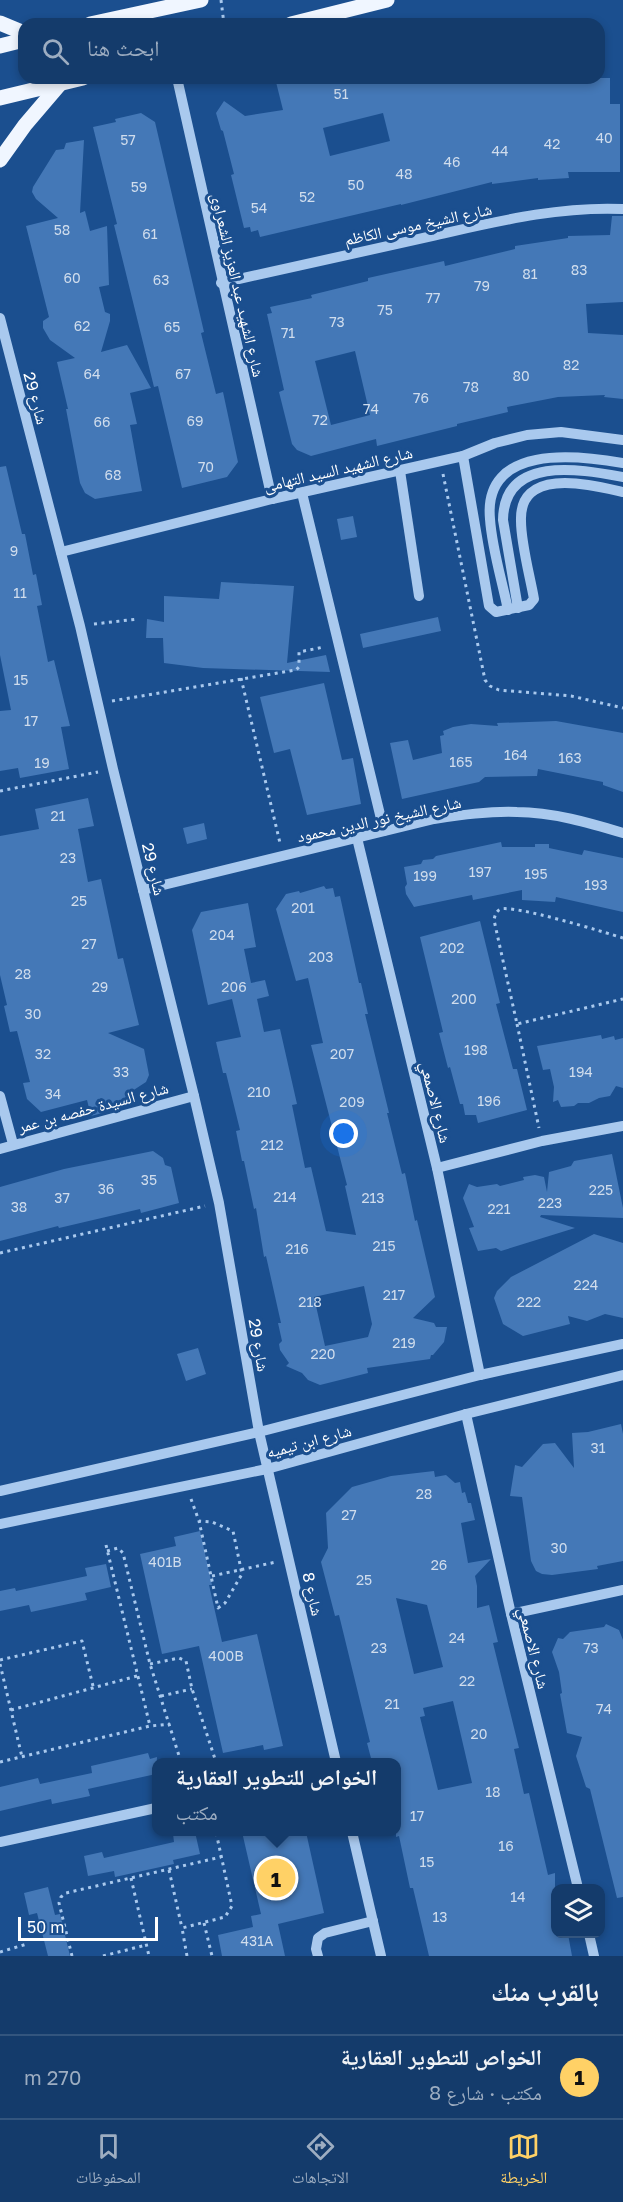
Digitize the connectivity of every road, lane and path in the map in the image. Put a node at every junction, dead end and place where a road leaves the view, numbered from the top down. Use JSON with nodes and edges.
{"nodes":[{"id":1,"x":201,"y":0,"type":"edge"},
{"id":2,"x":221,"y":0,"type":"edge"},
{"id":3,"x":387,"y":0,"type":"edge"},
{"id":4,"x":368,"y":2,"type":"edge"},
{"id":5,"x":118,"y":18,"type":"edge"},
{"id":6,"x":223,"y":18,"type":"edge"},
{"id":7,"x":312,"y":18,"type":"edge"},
{"id":8,"x":0,"y":23,"type":"edge"},
{"id":9,"x":18,"y":30,"type":"edge"},
{"id":10,"x":18,"y":42,"type":"edge"},
{"id":11,"x":0,"y":46,"type":"edge"},
{"id":12,"x":60,"y":84,"type":"joint"},
{"id":13,"x":178,"y":84,"type":"edge"},
{"id":14,"x":0,"y":98,"type":"edge"},
{"id":15,"x":0,"y":160,"type":"edge"},
{"id":16,"x":623,"y":209,"type":"edge"},
{"id":17,"x":221,"y":283,"type":"junction"},
{"id":18,"x":0,"y":319,"type":"edge"},
{"id":19,"x":623,"y":440,"type":"edge"},
{"id":20,"x":463,"y":456,"type":"junction"},
{"id":21,"x":623,"y":463,"type":"edge"},
{"id":22,"x":400,"y":471,"type":"junction"},
{"id":23,"x":623,"y":477,"type":"edge"},
{"id":24,"x":623,"y":492,"type":"edge"},
{"id":25,"x":302,"y":493,"type":"junction"},
{"id":26,"x":272,"y":499,"type":"junction"},
{"id":27,"x":61,"y":552,"type":"junction"},
{"id":28,"x":419,"y":596,"type":"dead end"},
{"id":29,"x":513,"y":609,"type":"junction"},
{"id":30,"x":138,"y":620,"type":"dead end"},
{"id":31,"x":80,"y":626,"type":"junction"},
{"id":32,"x":339,"y":644,"type":"junction"},
{"id":33,"x":241,"y":678,"type":"junction"},
{"id":34,"x":98,"y":703,"type":"junction"},
{"id":35,"x":113,"y":769,"type":"junction"},
{"id":36,"x":0,"y":791,"type":"edge"},
{"id":37,"x":384,"y":831,"type":"junction"},
{"id":38,"x":623,"y":833,"type":"edge"},
{"id":39,"x":357,"y":838,"type":"junction"},
{"id":40,"x":283,"y":855,"type":"junction"},
{"id":41,"x":143,"y":890,"type":"junction"},
{"id":42,"x":623,"y":938,"type":"edge"},
{"id":43,"x":623,"y":999,"type":"edge"},
{"id":44,"x":517,"y":1024,"type":"junction"},
{"id":45,"x":0,"y":1096,"type":"edge"},
{"id":46,"x":194,"y":1096,"type":"junction"},
{"id":47,"x":623,"y":1126,"type":"edge"},
{"id":48,"x":542,"y":1142,"type":"junction"},
{"id":49,"x":13,"y":1144,"type":"junction"},
{"id":50,"x":0,"y":1149,"type":"edge"},
{"id":51,"x":437,"y":1168,"type":"junction"},
{"id":52,"x":219,"y":1203,"type":"junction"},
{"id":53,"x":0,"y":1253,"type":"edge"},
{"id":54,"x":623,"y":1344,"type":"edge"},
{"id":55,"x":623,"y":1374,"type":"edge"},
{"id":56,"x":480,"y":1375,"type":"junction"},
{"id":57,"x":466,"y":1414,"type":"junction"},
{"id":58,"x":259,"y":1432,"type":"junction"},
{"id":59,"x":267,"y":1469,"type":"junction"},
{"id":60,"x":187,"y":1486,"type":"junction"},
{"id":61,"x":0,"y":1491,"type":"edge"},
{"id":62,"x":199,"y":1521,"type":"junction"},
{"id":63,"x":0,"y":1524,"type":"edge"},
{"id":64,"x":106,"y":1545,"type":"dead end"},
{"id":65,"x":107,"y":1551,"type":"junction"},
{"id":66,"x":289,"y":1559,"type":"junction"},
{"id":67,"x":242,"y":1569,"type":"junction"},
{"id":68,"x":212,"y":1576,"type":"junction"},
{"id":69,"x":623,"y":1590,"type":"edge"},
{"id":70,"x":511,"y":1614,"type":"junction"},
{"id":71,"x":0,"y":1662,"type":"edge"},
{"id":72,"x":150,"y":1664,"type":"junction"},
{"id":73,"x":1,"y":1671,"type":"edge"},
{"id":74,"x":137,"y":1676,"type":"junction"},
{"id":75,"x":93,"y":1686,"type":"junction"},
{"id":76,"x":192,"y":1689,"type":"junction"},
{"id":77,"x":161,"y":1696,"type":"junction"},
{"id":78,"x":11,"y":1710,"type":"junction"},
{"id":79,"x":170,"y":1724,"type":"junction"},
{"id":80,"x":150,"y":1726,"type":"junction"},
{"id":81,"x":22,"y":1757,"type":"junction"},
{"id":82,"x":181,"y":1758,"type":"edge"},
{"id":83,"x":215,"y":1758,"type":"edge"},
{"id":84,"x":335,"y":1758,"type":"edge"},
{"id":85,"x":0,"y":1762,"type":"edge"},
{"id":86,"x":152,"y":1809,"type":"edge"},
{"id":87,"x":217,"y":1836,"type":"edge"},
{"id":88,"x":353,"y":1836,"type":"edge"},
{"id":89,"x":0,"y":1842,"type":"edge"},
{"id":90,"x":221,"y":1857,"type":"junction"},
{"id":91,"x":169,"y":1870,"type":"junction"},
{"id":92,"x":131,"y":1878,"type":"junction"},
{"id":93,"x":577,"y":1884,"type":"edge"},
{"id":94,"x":374,"y":1922,"type":"junction"},
{"id":95,"x":204,"y":1923,"type":"junction"},
{"id":96,"x":182,"y":1928,"type":"junction"},
{"id":97,"x":590,"y":1938,"type":"edge"},
{"id":98,"x":27,"y":1944,"type":"dead end"},
{"id":99,"x":146,"y":1946,"type":"junction"},
{"id":100,"x":0,"y":1952,"type":"edge"},
{"id":101,"x":72,"y":1956,"type":"edge"},
{"id":102,"x":103,"y":1956,"type":"edge"},
{"id":103,"x":148,"y":1956,"type":"edge"},
{"id":104,"x":187,"y":1956,"type":"edge"},
{"id":105,"x":212,"y":1956,"type":"edge"},
{"id":106,"x":318,"y":1956,"type":"edge"},
{"id":107,"x":381,"y":1956,"type":"edge"},
{"id":108,"x":594,"y":1956,"type":"edge"}],
"edges":[{"from":1,"to":5,"type":"main road"},
{"from":2,"to":6,"type":"path"},
{"from":3,"to":4,"type":"main road"},
{"from":4,"to":7,"type":"main road"},
{"from":8,"to":9,"type":"main road"},
{"from":10,"to":11,"type":"main road"},
{"from":12,"to":14,"type":"main road"},
{"from":12,"to":15,"type":"main road"},
{"from":13,"to":17,"type":"street","name":"شارع الشهيد عبد العزيز الشعراوى"},
{"from":16,"to":17,"type":"street","name":"شارع الشيخ موسى الكاظم"},
{"from":17,"to":26,"type":"street","name":"شارع الشهيد عبد العزيز الشعراوى"},
{"from":18,"to":27,"type":"street","name":"شارع 29"},
{"from":19,"to":20,"type":"street","name":"شارع الشهيد السيد التهامى"},
{"from":20,"to":22,"type":"street","name":"شارع الشهيد السيد التهامى"},
{"from":20,"to":29,"type":"street"},
{"from":21,"to":29,"type":"street"},
{"from":22,"to":25,"type":"street","name":"شارع الشهيد السيد التهامى"},
{"from":22,"to":28,"type":"street"},
{"from":23,"to":29,"type":"street"},
{"from":24,"to":29,"type":"street"},
{"from":25,"to":26,"type":"street","name":"شارع الشهيد السيد التهامى"},
{"from":25,"to":32,"type":"street"},
{"from":26,"to":27,"type":"street","name":"شارع الشهيد السيد التهامى"},
{"from":27,"to":31,"type":"street","name":"شارع 29"},
{"from":30,"to":31,"type":"path"},
{"from":31,"to":34,"type":"street","name":"شارع 29"},
{"from":32,"to":33,"type":"path"},
{"from":32,"to":37,"type":"street"},
{"from":33,"to":34,"type":"path"},
{"from":33,"to":40,"type":"path"},
{"from":34,"to":35,"type":"street","name":"شارع 29"},
{"from":35,"to":36,"type":"path"},
{"from":35,"to":41,"type":"street","name":"شارع 29"},
{"from":37,"to":38,"type":"street","name":"شارع الشيخ نور الدين محمود"},
{"from":37,"to":39,"type":"street","name":"شارع الشيخ نور الدين محمود"},
{"from":39,"to":40,"type":"street","name":"شارع الشيخ نور الدين محمود"},
{"from":39,"to":51,"type":"street","name":"شارع الاصمعي"},
{"from":40,"to":41,"type":"street","name":"شارع الشيخ نور الدين محمود"},
{"from":41,"to":46,"type":"street","name":"شارع 29"},
{"from":42,"to":44,"type":"path"},
{"from":43,"to":44,"type":"path"},
{"from":44,"to":48,"type":"path"},
{"from":45,"to":49,"type":"street"},
{"from":46,"to":49,"type":"street","name":"شارع السيدة حفصه بن عمر"},
{"from":46,"to":52,"type":"street","name":"شارع 29"},
{"from":47,"to":48,"type":"street"},
{"from":48,"to":51,"type":"street"},
{"from":49,"to":50,"type":"street","name":"شارع السيدة حفصه بن عمر"},
{"from":51,"to":56,"type":"street","name":"شارع الاصمعي"},
{"from":52,"to":53,"type":"path"},
{"from":52,"to":58,"type":"street","name":"شارع 29"},
{"from":54,"to":56,"type":"street","name":"شارع ابن تيميه"},
{"from":55,"to":57,"type":"street","name":"شارع ابن تيميه"},
{"from":56,"to":58,"type":"street","name":"شارع ابن تيميه"},
{"from":57,"to":59,"type":"street","name":"شارع ابن تيميه"},
{"from":57,"to":70,"type":"street","name":"شارع الاصمعي"},
{"from":58,"to":59,"type":"street","name":"شارع 8"},
{"from":58,"to":61,"type":"street","name":"شارع ابن تيميه"},
{"from":59,"to":60,"type":"street","name":"شارع ابن تيميه"},
{"from":59,"to":66,"type":"street","name":"شارع 8"},
{"from":60,"to":62,"type":"path"},
{"from":60,"to":63,"type":"street","name":"شارع ابن تيميه"},
{"from":62,"to":67,"type":"path"},
{"from":62,"to":68,"type":"path"},
{"from":64,"to":65,"type":"path"},
{"from":65,"to":72,"type":"path"},
{"from":65,"to":74,"type":"path"},
{"from":66,"to":67,"type":"path"},
{"from":66,"to":84,"type":"street","name":"شارع 8"},
{"from":67,"to":68,"type":"path"},
{"from":67,"to":68,"type":"path"},
{"from":69,"to":70,"type":"street"},
{"from":70,"to":93,"type":"street","name":"شارع الاصمعي"},
{"from":71,"to":73,"type":"path"},
{"from":71,"to":75,"type":"path"},
{"from":72,"to":76,"type":"path"},
{"from":72,"to":77,"type":"path"},
{"from":73,"to":78,"type":"path"},
{"from":74,"to":75,"type":"path"},
{"from":74,"to":80,"type":"path"},
{"from":75,"to":78,"type":"path"},
{"from":76,"to":77,"type":"path"},
{"from":76,"to":83,"type":"path"},
{"from":77,"to":79,"type":"path"},
{"from":78,"to":81,"type":"path"},
{"from":79,"to":80,"type":"path"},
{"from":79,"to":82,"type":"path"},
{"from":80,"to":81,"type":"path"},
{"from":81,"to":85,"type":"path"},
{"from":86,"to":89,"type":"street"},
{"from":87,"to":90,"type":"path"},
{"from":88,"to":94,"type":"street"},
{"from":90,"to":91,"type":"path"},
{"from":90,"to":95,"type":"path"},
{"from":91,"to":92,"type":"path"},
{"from":91,"to":96,"type":"path"},
{"from":92,"to":99,"type":"path"},
{"from":92,"to":101,"type":"path"},
{"from":94,"to":106,"type":"street"},
{"from":94,"to":107,"type":"street"},
{"from":95,"to":96,"type":"path"},
{"from":95,"to":105,"type":"path"},
{"from":96,"to":104,"type":"path"},
{"from":97,"to":108,"type":"street"},
{"from":98,"to":100,"type":"path"},
{"from":99,"to":102,"type":"path"},
{"from":99,"to":103,"type":"path"}]}
